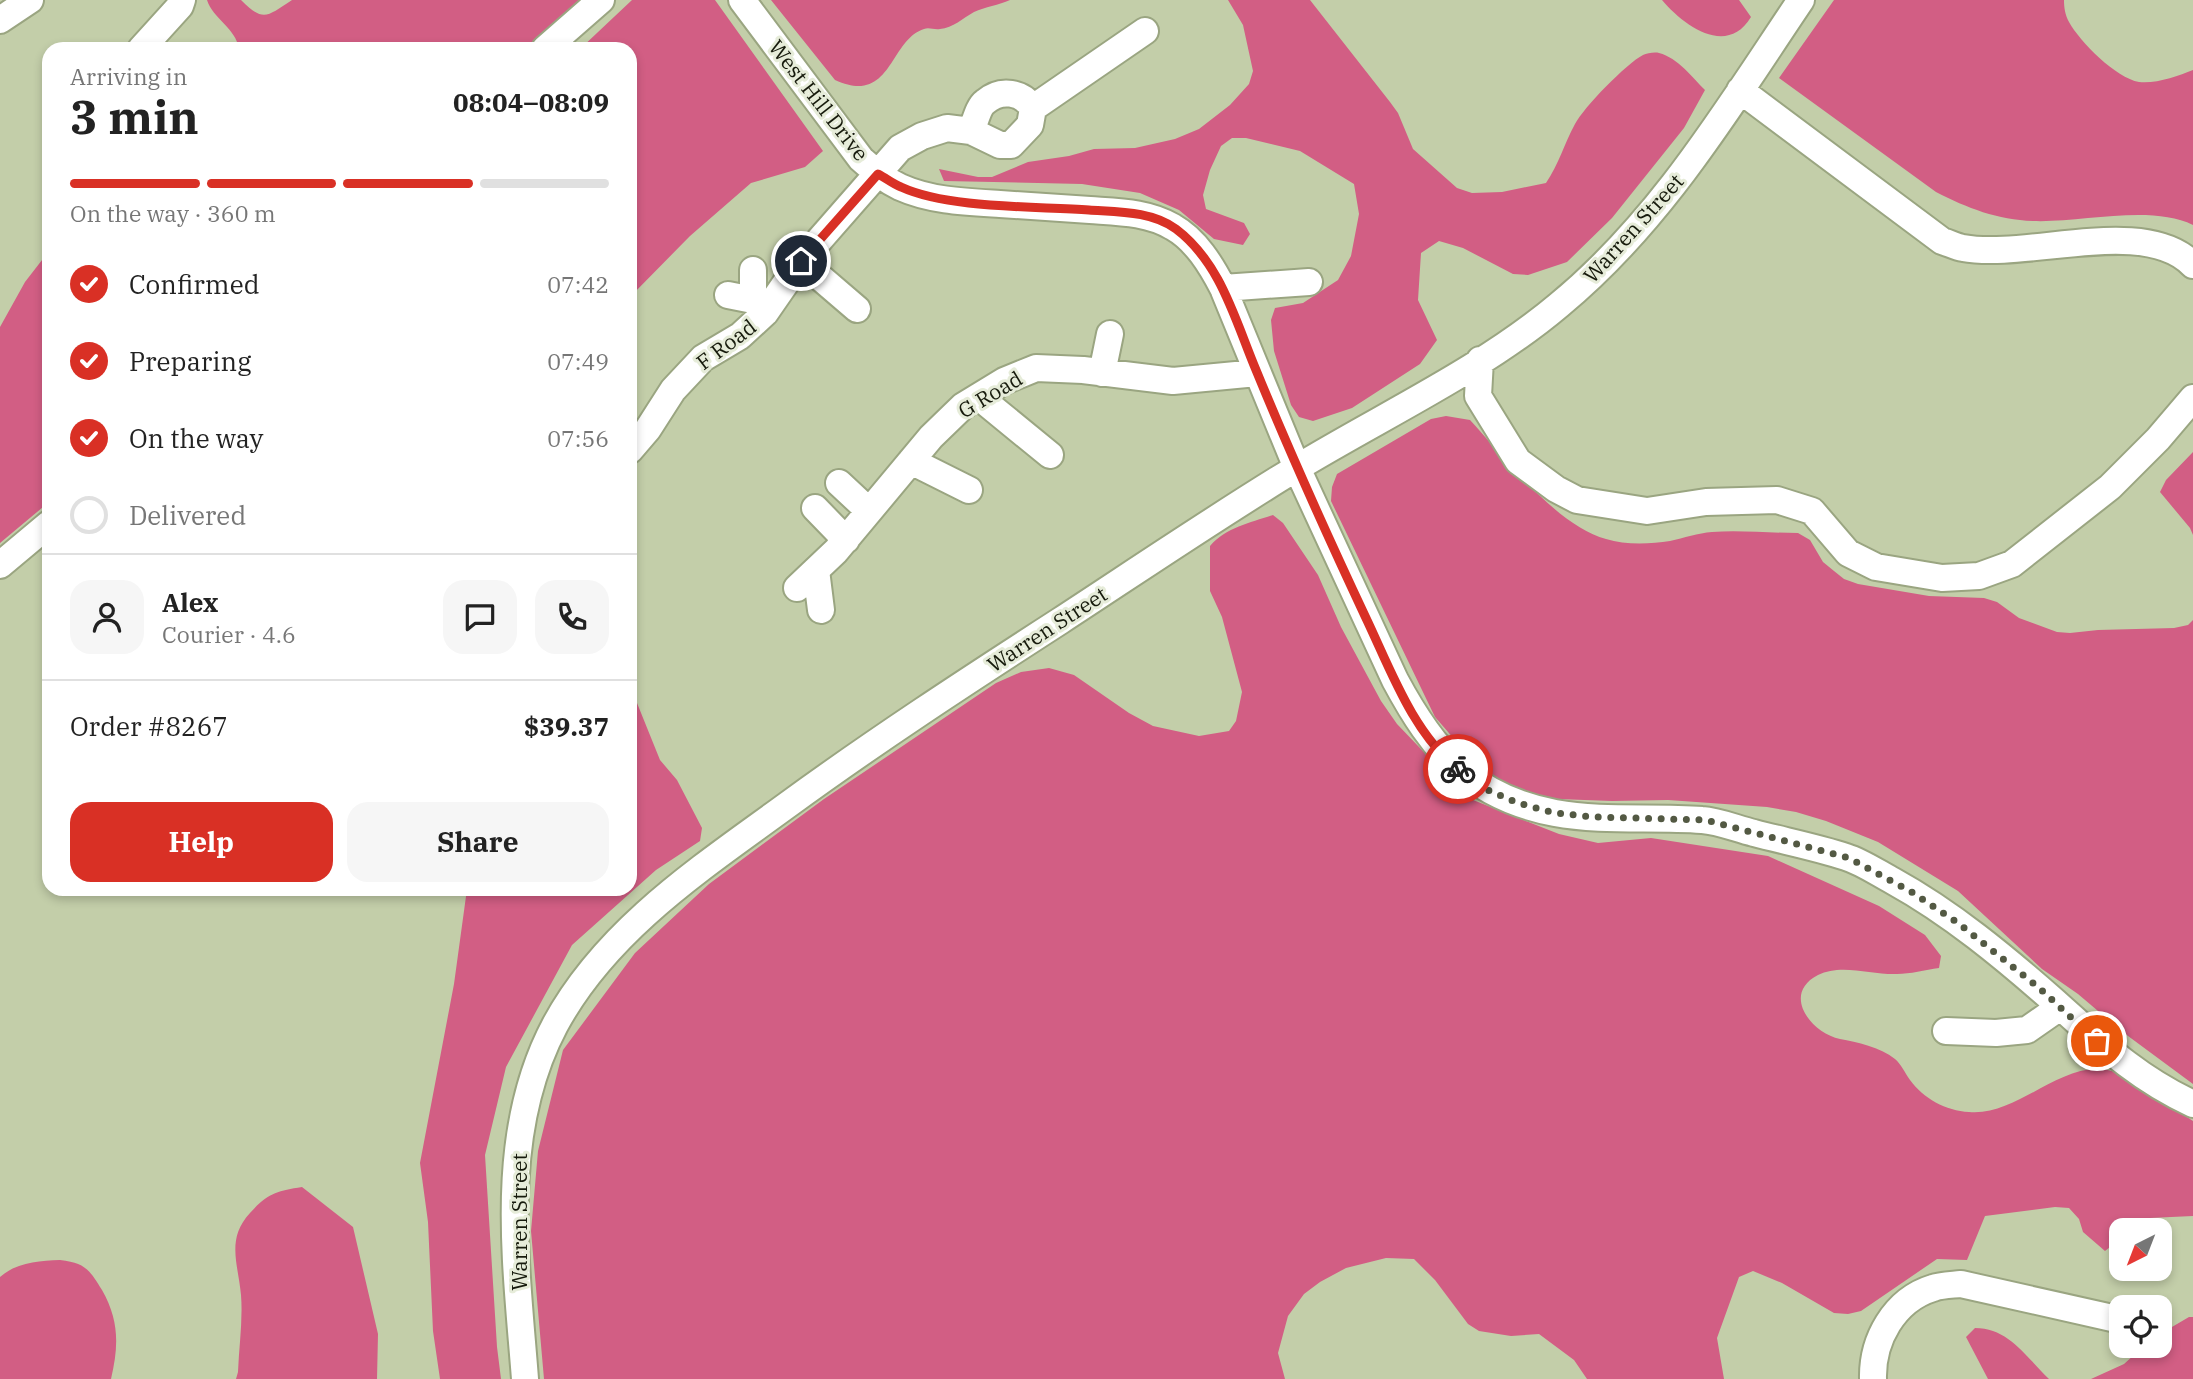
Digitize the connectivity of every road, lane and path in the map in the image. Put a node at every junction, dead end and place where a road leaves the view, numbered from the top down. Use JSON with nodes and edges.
{"nodes":[{"id":1,"x":30,"y":0,"type":"edge"},
{"id":2,"x":183,"y":0,"type":"edge"},
{"id":3,"x":601,"y":0,"type":"edge"},
{"id":4,"x":742,"y":0,"type":"edge"},
{"id":5,"x":1801,"y":0,"type":"edge"},
{"id":6,"x":0,"y":20,"type":"edge"},
{"id":7,"x":1145,"y":31,"type":"dead end"},
{"id":8,"x":147,"y":42,"type":"edge"},
{"id":9,"x":553,"y":42,"type":"edge"},
{"id":10,"x":1740,"y":90,"type":"junction"},
{"id":11,"x":1033,"y":108,"type":"junction"},
{"id":12,"x":971,"y":131,"type":"junction"},
{"id":13,"x":878,"y":174,"type":"junction"},
{"id":14,"x":801,"y":261,"type":"junction"},
{"id":15,"x":2193,"y":265,"type":"edge"},
{"id":16,"x":753,"y":270,"type":"dead end"},
{"id":17,"x":1309,"y":282,"type":"dead end"},
{"id":18,"x":1223,"y":288,"type":"junction"},
{"id":19,"x":749,"y":303,"type":"junction"},
{"id":20,"x":857,"y":309,"type":"dead end"},
{"id":21,"x":1110,"y":334,"type":"dead end"},
{"id":22,"x":1480,"y":360,"type":"junction"},
{"id":23,"x":1102,"y":373,"type":"junction"},
{"id":24,"x":1257,"y":373,"type":"junction"},
{"id":25,"x":979,"y":397,"type":"junction"},
{"id":26,"x":2193,"y":398,"type":"edge"},
{"id":27,"x":637,"y":446,"type":"edge"},
{"id":28,"x":1050,"y":455,"type":"dead end"},
{"id":29,"x":911,"y":461,"type":"junction"},
{"id":30,"x":1297,"y":468,"type":"junction"},
{"id":31,"x":839,"y":483,"type":"dead end"},
{"id":32,"x":969,"y":490,"type":"dead end"},
{"id":33,"x":815,"y":508,"type":"dead end"},
{"id":34,"x":869,"y":512,"type":"junction"},
{"id":35,"x":42,"y":530,"type":"edge"},
{"id":36,"x":846,"y":540,"type":"junction"},
{"id":37,"x":0,"y":565,"type":"edge"},
{"id":38,"x":821,"y":610,"type":"dead end"},
{"id":39,"x":2060,"y":1007,"type":"junction"},
{"id":40,"x":1946,"y":1031,"type":"dead end"},
{"id":41,"x":2193,"y":1104,"type":"edge"},
{"id":42,"x":2109,"y":1317,"type":"edge"},
{"id":43,"x":525,"y":1379,"type":"edge"},
{"id":44,"x":1873,"y":1379,"type":"edge"}],
"edges":[{"from":1,"to":6,"type":"street"},
{"from":2,"to":8,"type":"street"},
{"from":3,"to":9,"type":"street"},
{"from":4,"to":13,"type":"street","name":"West Hill Drive"},
{"from":5,"to":10,"type":"street","name":"Warren Street"},
{"from":7,"to":11,"type":"street"},
{"from":10,"to":15,"type":"street"},
{"from":10,"to":22,"type":"street","name":"Warren Street"},
{"from":11,"to":12,"type":"street"},
{"from":11,"to":12,"type":"street"},
{"from":12,"to":13,"type":"street","name":"F Road"},
{"from":13,"to":14,"type":"street","name":"F Road"},
{"from":13,"to":18,"type":"street","name":"West Hill Drive"},
{"from":14,"to":19,"type":"street","name":"F Road"},
{"from":14,"to":20,"type":"street"},
{"from":16,"to":19,"type":"street"},
{"from":17,"to":18,"type":"street"},
{"from":18,"to":24,"type":"street","name":"West Hill Drive"},
{"from":19,"to":27,"type":"street","name":"F Road"},
{"from":21,"to":23,"type":"street"},
{"from":22,"to":26,"type":"street"},
{"from":22,"to":30,"type":"street","name":"Warren Street"},
{"from":23,"to":24,"type":"street","name":"G Road"},
{"from":23,"to":25,"type":"street","name":"G Road"},
{"from":24,"to":30,"type":"street","name":"West Hill Drive"},
{"from":25,"to":28,"type":"street"},
{"from":25,"to":29,"type":"street","name":"G Road"},
{"from":29,"to":32,"type":"street"},
{"from":29,"to":34,"type":"street","name":"G Road"},
{"from":30,"to":39,"type":"street","name":"West Hill Drive"},
{"from":30,"to":43,"type":"street","name":"Warren Street"},
{"from":31,"to":34,"type":"street"},
{"from":33,"to":36,"type":"street"},
{"from":34,"to":36,"type":"street","name":"G Road"},
{"from":35,"to":37,"type":"street"},
{"from":36,"to":38,"type":"street","name":"G Road"},
{"from":39,"to":40,"type":"street"},
{"from":39,"to":41,"type":"street","name":"West Hill Drive"},
{"from":42,"to":44,"type":"street"}]}
